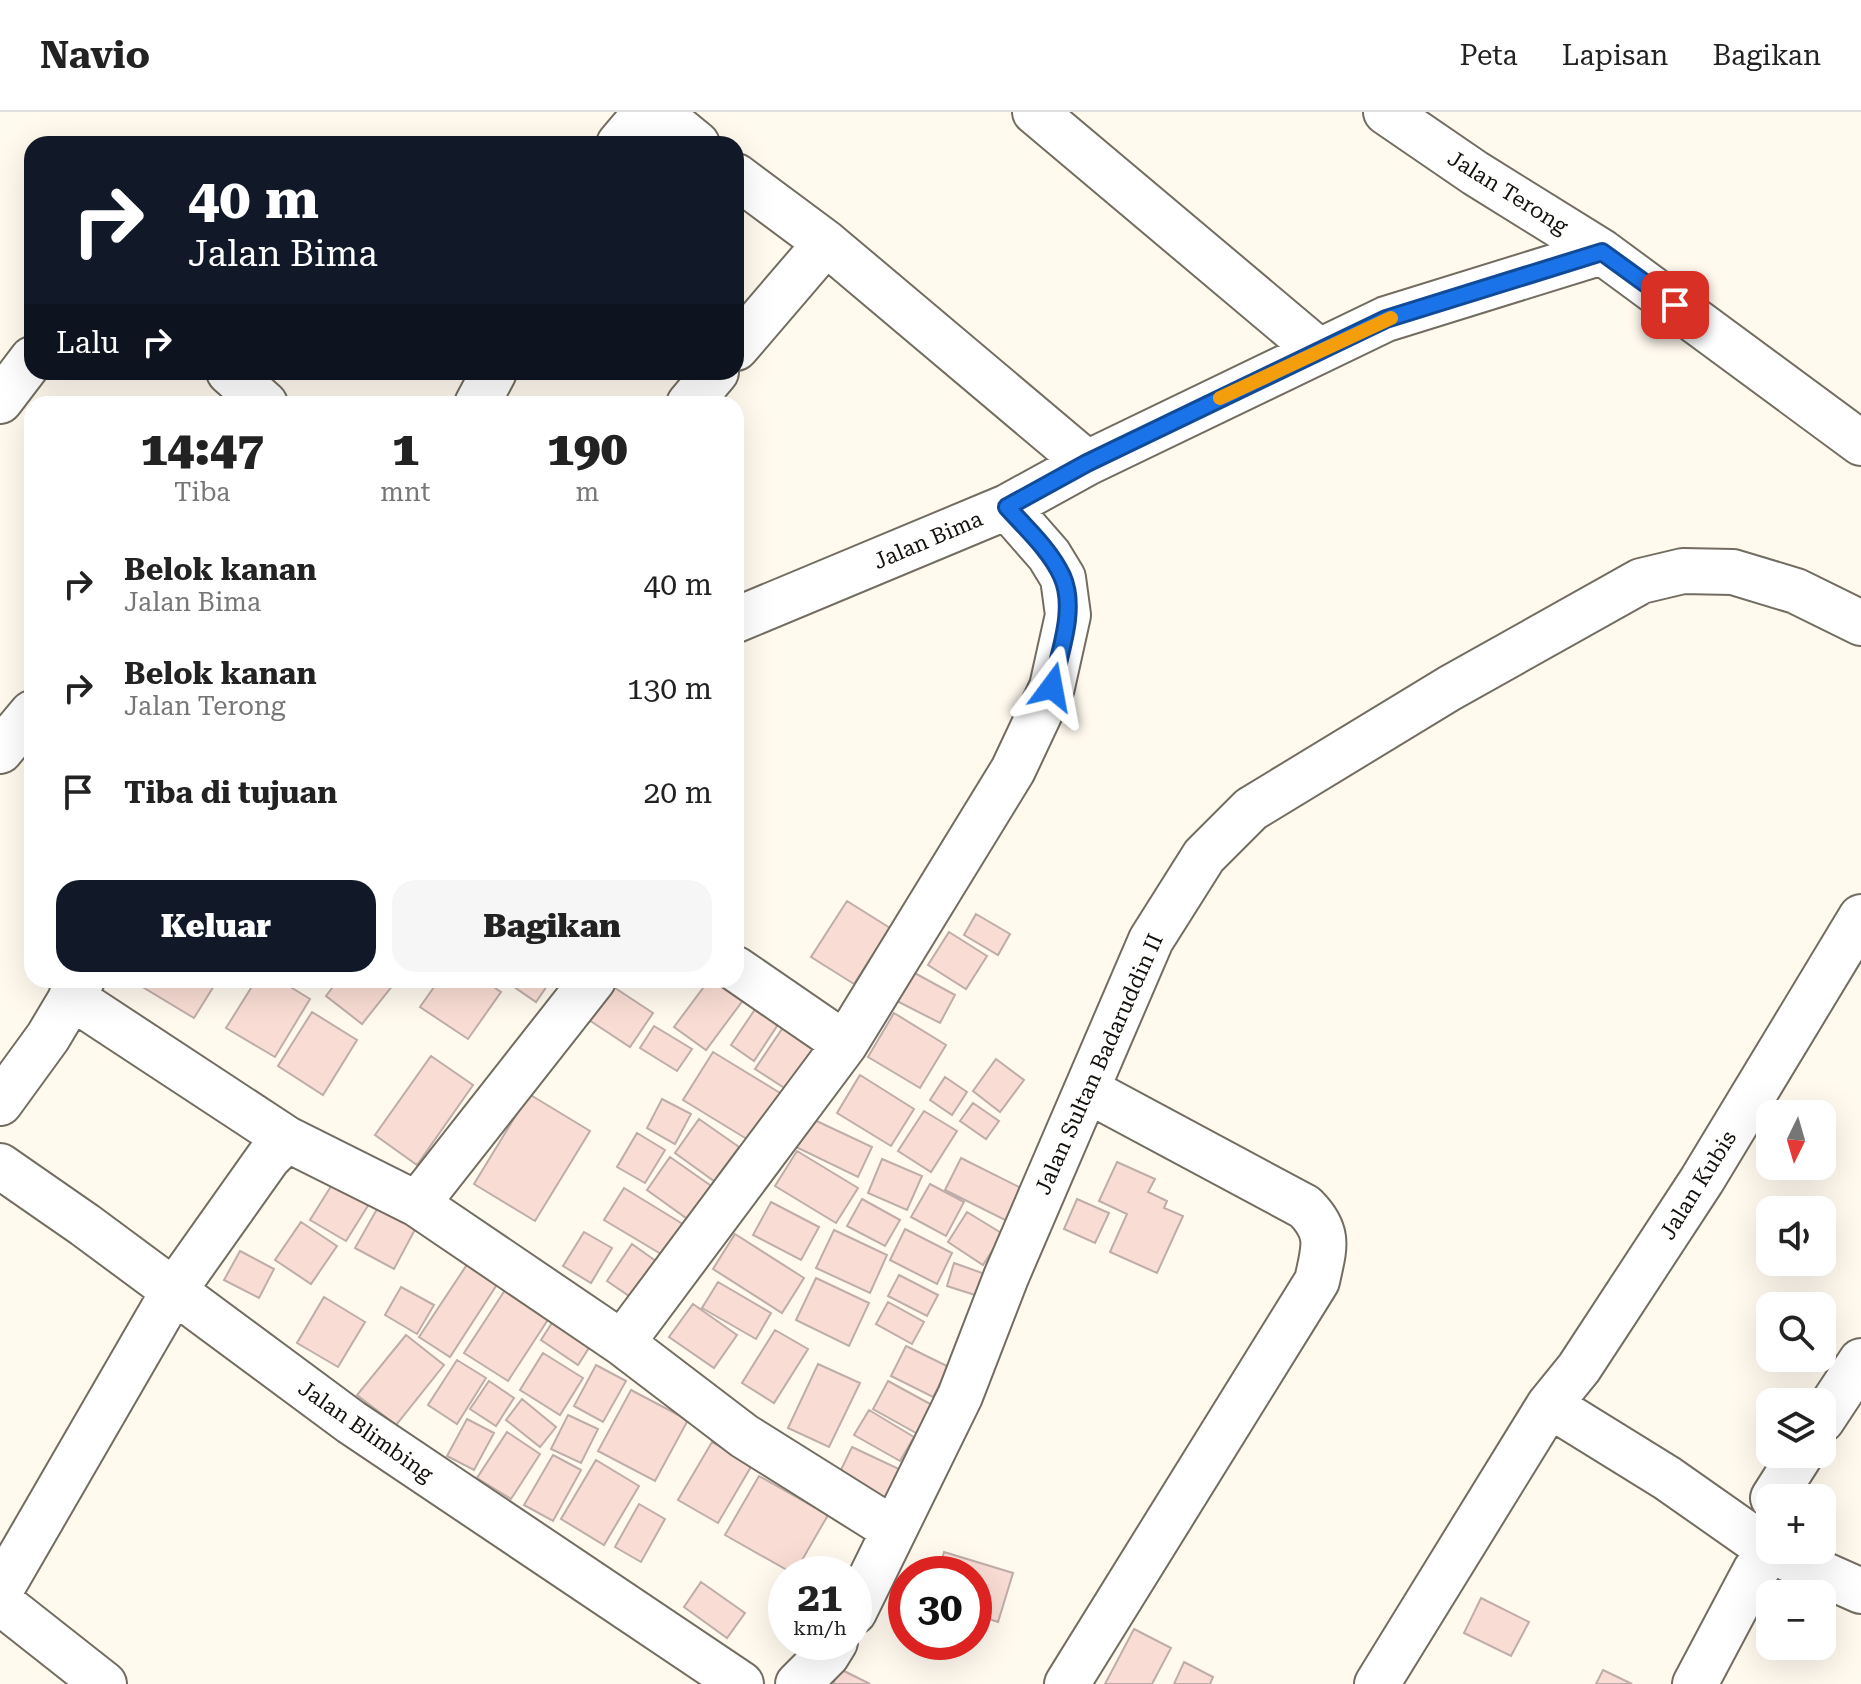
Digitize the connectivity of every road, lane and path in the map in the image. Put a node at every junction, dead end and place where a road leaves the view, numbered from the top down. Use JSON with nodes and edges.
{"nodes":[{"id":1,"x":646,"y":112,"type":"edge"},
{"id":2,"x":658,"y":112,"type":"edge"},
{"id":3,"x":1035,"y":112,"type":"edge"},
{"id":4,"x":1386,"y":112,"type":"edge"},
{"id":5,"x":626,"y":136,"type":"edge"},
{"id":6,"x":687,"y":136,"type":"edge"},
{"id":7,"x":744,"y":182,"type":"edge"},
{"id":8,"x":826,"y":243,"type":"junction"},
{"id":9,"x":1602,"y":252,"type":"junction"},
{"id":10,"x":744,"y":339,"type":"edge"},
{"id":11,"x":1319,"y":351,"type":"junction"},
{"id":12,"x":24,"y":370,"type":"edge"},
{"id":13,"x":238,"y":380,"type":"edge"},
{"id":14,"x":709,"y":380,"type":"edge"},
{"id":15,"x":256,"y":396,"type":"edge"},
{"id":16,"x":696,"y":396,"type":"edge"},
{"id":17,"x":0,"y":401,"type":"edge"},
{"id":18,"x":1861,"y":443,"type":"edge"},
{"id":19,"x":1087,"y":463,"type":"junction"},
{"id":20,"x":1007,"y":507,"type":"junction"},
{"id":21,"x":744,"y":617,"type":"edge"},
{"id":22,"x":1861,"y":623,"type":"edge"},
{"id":23,"x":24,"y":722,"type":"edge"},
{"id":24,"x":0,"y":751,"type":"edge"},
{"id":25,"x":1861,"y":917,"type":"edge"},
{"id":26,"x":744,"y":975,"type":"edge"},
{"id":27,"x":76,"y":988,"type":"edge"},
{"id":28,"x":587,"y":988,"type":"edge"},
{"id":29,"x":48,"y":1037,"type":"junction"},
{"id":30,"x":845,"y":1044,"type":"junction"},
{"id":31,"x":0,"y":1046,"type":"edge"},
{"id":32,"x":1087,"y":1090,"type":"junction"},
{"id":33,"x":0,"y":1103,"type":"edge"},
{"id":34,"x":287,"y":1139,"type":"junction"},
{"id":35,"x":0,"y":1166,"type":"edge"},
{"id":36,"x":417,"y":1204,"type":"junction"},
{"id":37,"x":173,"y":1292,"type":"junction"},
{"id":38,"x":622,"y":1343,"type":"junction"},
{"id":39,"x":1861,"y":1361,"type":"edge"},
{"id":40,"x":1836,"y":1399,"type":"edge"},
{"id":41,"x":1549,"y":1405,"type":"junction"},
{"id":42,"x":1756,"y":1516,"type":"edge"},
{"id":43,"x":894,"y":1530,"type":"junction"},
{"id":44,"x":1757,"y":1564,"type":"edge"},
{"id":45,"x":1824,"y":1564,"type":"edge"},
{"id":46,"x":872,"y":1575,"type":"edge"},
{"id":47,"x":0,"y":1591,"type":"edge"},
{"id":48,"x":1861,"y":1591,"type":"edge"},
{"id":49,"x":0,"y":1602,"type":"edge"},
{"id":50,"x":822,"y":1660,"type":"edge"},
{"id":51,"x":104,"y":1684,"type":"edge"},
{"id":52,"x":741,"y":1684,"type":"edge"},
{"id":53,"x":798,"y":1684,"type":"edge"},
{"id":54,"x":1067,"y":1684,"type":"edge"},
{"id":55,"x":1377,"y":1684,"type":"edge"},
{"id":56,"x":1695,"y":1684,"type":"edge"}],
"edges":[{"from":1,"to":5,"type":"street"},
{"from":2,"to":6,"type":"street"},
{"from":3,"to":11,"type":"street"},
{"from":4,"to":9,"type":"street","name":"Jalan Terong"},
{"from":7,"to":8,"type":"street"},
{"from":8,"to":10,"type":"street"},
{"from":8,"to":19,"type":"street"},
{"from":9,"to":11,"type":"street","name":"Jalan Bima"},
{"from":9,"to":18,"type":"street","name":"Jalan Terong"},
{"from":11,"to":19,"type":"street","name":"Jalan Bima"},
{"from":12,"to":17,"type":"street"},
{"from":13,"to":15,"type":"street"},
{"from":14,"to":16,"type":"street"},
{"from":19,"to":20,"type":"street","name":"Jalan Bima"},
{"from":20,"to":21,"type":"street","name":"Jalan Bima"},
{"from":20,"to":30,"type":"street"},
{"from":22,"to":32,"type":"street","name":"Jalan Sultan Badaruddin II"},
{"from":23,"to":24,"type":"street"},
{"from":25,"to":41,"type":"street","name":"Jalan Kubis"},
{"from":26,"to":30,"type":"street"},
{"from":27,"to":29,"type":"street"},
{"from":27,"to":34,"type":"street"},
{"from":28,"to":36,"type":"street"},
{"from":29,"to":31,"type":"street"},
{"from":29,"to":33,"type":"street"},
{"from":30,"to":38,"type":"street"},
{"from":32,"to":43,"type":"street","name":"Jalan Sultan Badaruddin II"},
{"from":32,"to":54,"type":"street"},
{"from":34,"to":36,"type":"street"},
{"from":34,"to":37,"type":"street"},
{"from":35,"to":37,"type":"street","name":"Jalan Blimbing"},
{"from":36,"to":38,"type":"street"},
{"from":37,"to":47,"type":"street"},
{"from":37,"to":52,"type":"street","name":"Jalan Blimbing"},
{"from":38,"to":43,"type":"street"},
{"from":39,"to":40,"type":"street"},
{"from":41,"to":42,"type":"street"},
{"from":41,"to":55,"type":"street","name":"Jalan Kubis"},
{"from":43,"to":46,"type":"street","name":"Jalan Sultan Badaruddin II"},
{"from":44,"to":56,"type":"street"},
{"from":45,"to":48,"type":"street"},
{"from":49,"to":51,"type":"street"},
{"from":50,"to":53,"type":"street"}]}
